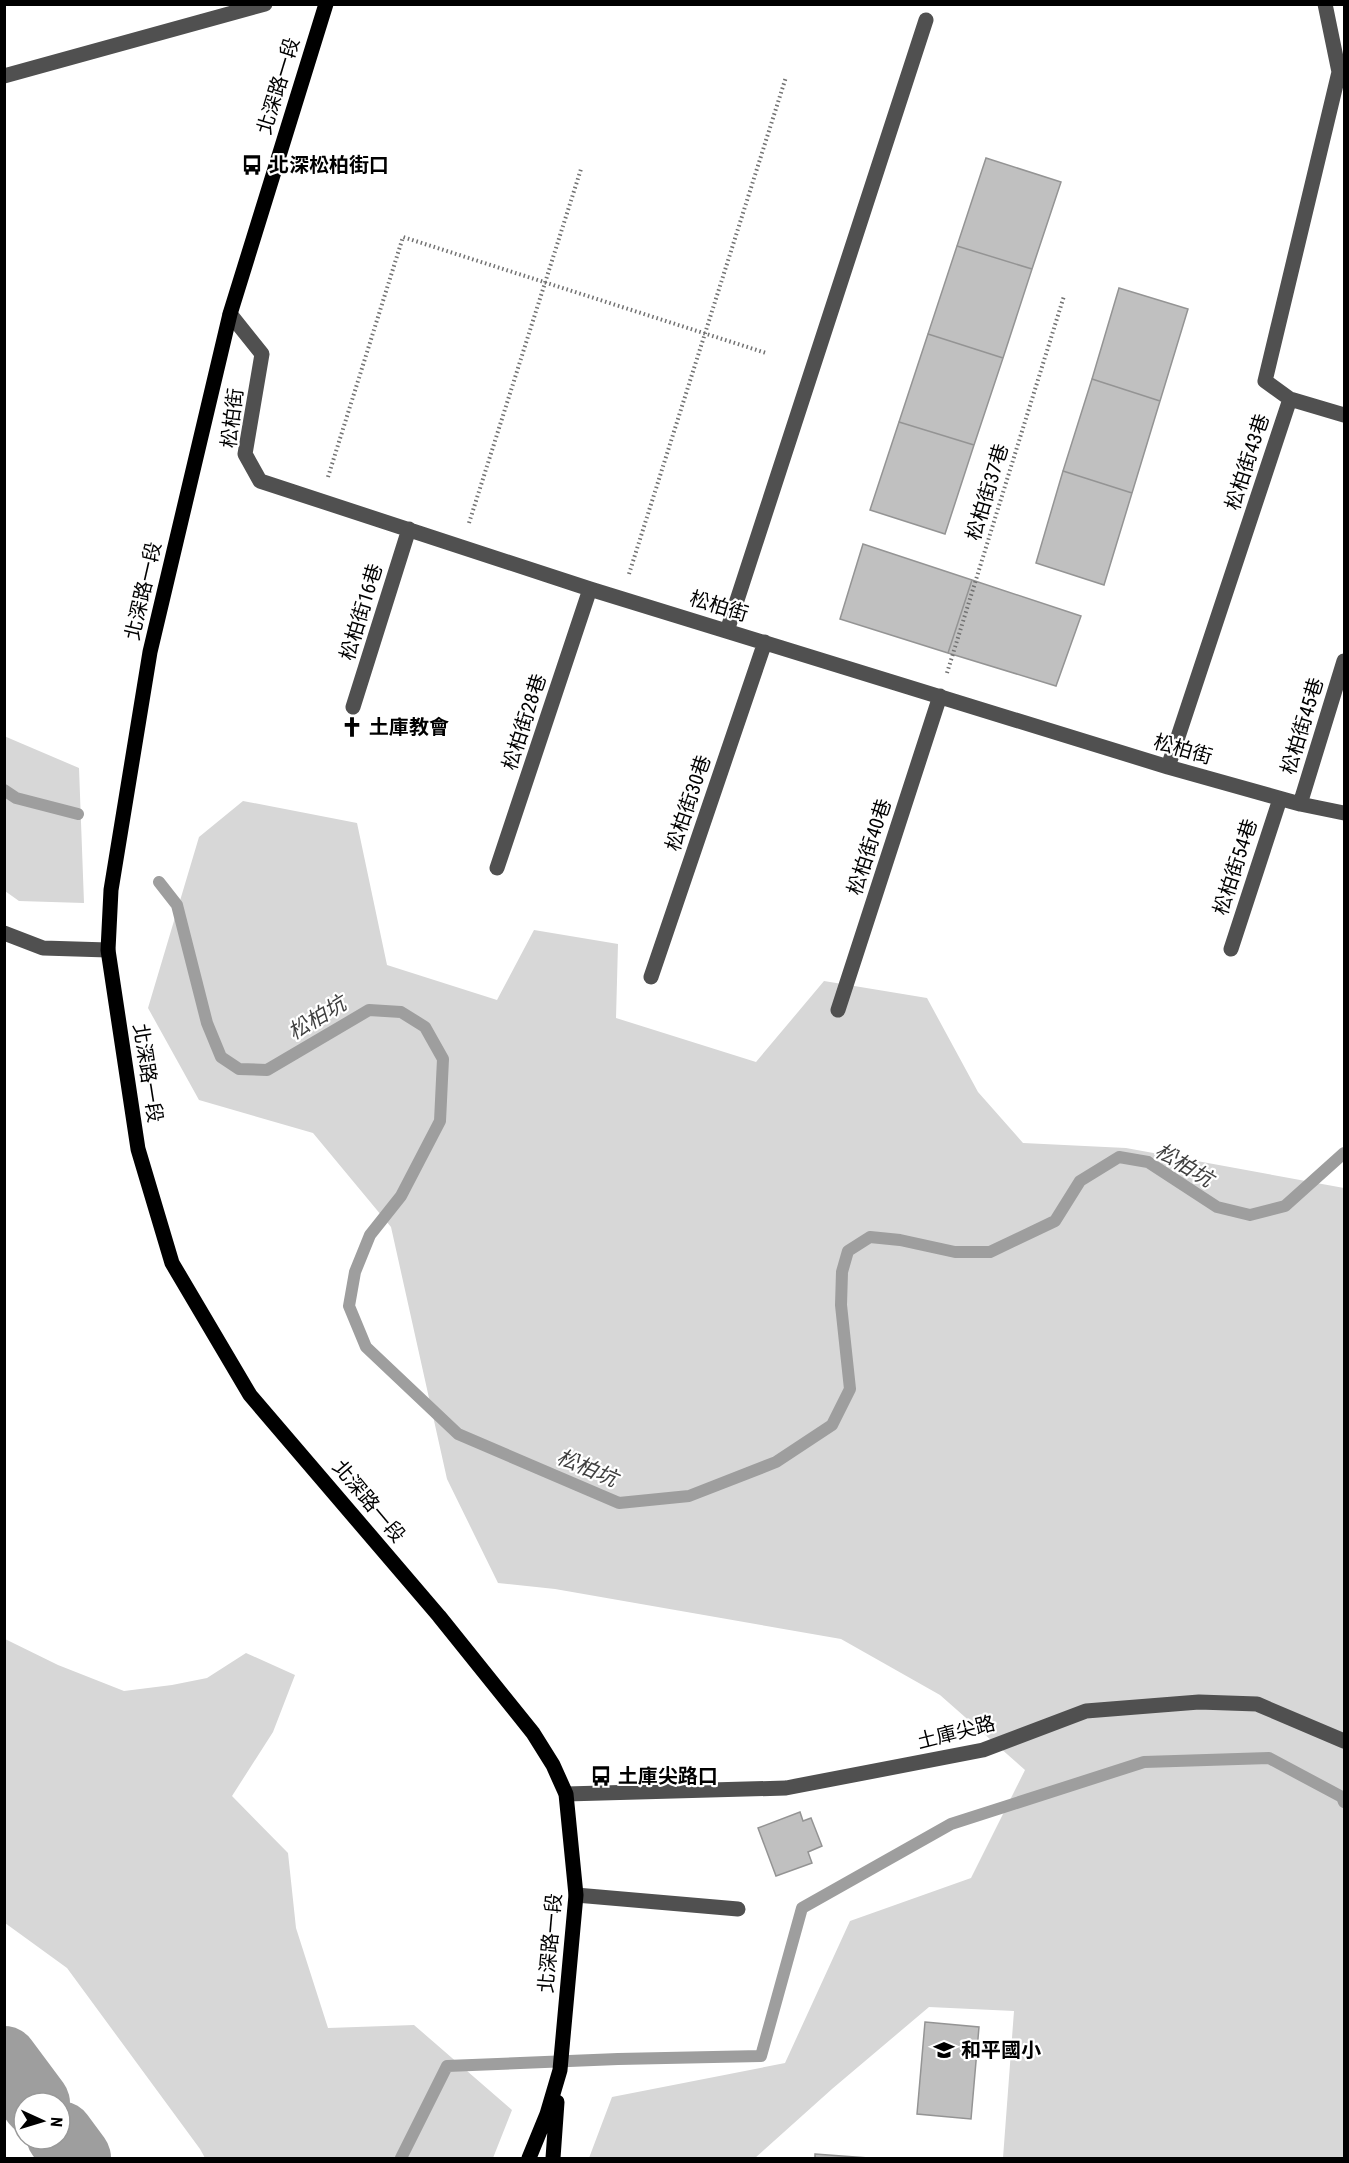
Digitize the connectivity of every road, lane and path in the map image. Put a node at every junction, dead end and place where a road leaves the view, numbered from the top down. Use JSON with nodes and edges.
{"nodes":[{"id":1,"x":265,"y":4,"type":"edge"},
{"id":2,"x":326,"y":4,"type":"edge"},
{"id":3,"x":1325,"y":4,"type":"edge"},
{"id":4,"x":926,"y":20,"type":"dead end"},
{"id":5,"x":1342,"y":73,"type":"edge"},
{"id":6,"x":4,"y":76,"type":"edge"},
{"id":7,"x":786,"y":77,"type":"dead end"},
{"id":8,"x":581,"y":169,"type":"dead end"},
{"id":9,"x":545,"y":282,"type":"junction"},
{"id":10,"x":1064,"y":296,"type":"dead end"},
{"id":11,"x":230,"y":314,"type":"junction"},
{"id":12,"x":705,"y":333,"type":"junction"},
{"id":13,"x":766,"y":353,"type":"dead end"},
{"id":14,"x":1290,"y":399,"type":"junction"},
{"id":15,"x":1344,"y":415,"type":"edge"},
{"id":16,"x":320,"y":500,"type":"junction"},
{"id":17,"x":409,"y":529,"type":"junction"},
{"id":18,"x":461,"y":546,"type":"junction"},
{"id":19,"x":590,"y":589,"type":"junction"},
{"id":20,"x":621,"y":598,"type":"junction"},
{"id":21,"x":727,"y":631,"type":"junction"},
{"id":22,"x":765,"y":642,"type":"junction"},
{"id":23,"x":1344,"y":661,"type":"edge"},
{"id":24,"x":940,"y":696,"type":"junction"},
{"id":25,"x":353,"y":707,"type":"dead end"},
{"id":26,"x":1168,"y":767,"type":"junction"},
{"id":27,"x":1280,"y":798,"type":"junction"},
{"id":28,"x":1300,"y":804,"type":"junction"},
{"id":29,"x":1344,"y":813,"type":"edge"},
{"id":30,"x":497,"y":868,"type":"dead end"},
{"id":31,"x":4,"y":933,"type":"edge"},
{"id":32,"x":1231,"y":949,"type":"dead end"},
{"id":33,"x":108,"y":950,"type":"junction"},
{"id":34,"x":651,"y":977,"type":"dead end"},
{"id":35,"x":838,"y":1010,"type":"dead end"},
{"id":36,"x":1344,"y":1741,"type":"edge"},
{"id":37,"x":566,"y":1794,"type":"junction"},
{"id":38,"x":576,"y":1895,"type":"junction"},
{"id":39,"x":738,"y":1909,"type":"dead end"},
{"id":40,"x":559,"y":2071,"type":"junction"},
{"id":41,"x":529,"y":2158,"type":"edge"},
{"id":42,"x":553,"y":2158,"type":"edge"}],
"edges":[{"from":1,"to":6,"type":"street"},
{"from":2,"to":11,"type":"main road","name":"北深路一段"},
{"from":3,"to":5,"type":"street"},
{"from":4,"to":21,"type":"street"},
{"from":5,"to":14,"type":"street","name":"松柏街43巷"},
{"from":7,"to":12,"type":"path"},
{"from":8,"to":9,"type":"path"},
{"from":9,"to":12,"type":"path"},
{"from":9,"to":16,"type":"path"},
{"from":9,"to":18,"type":"path"},
{"from":10,"to":24,"type":"path","name":"松柏街37巷"},
{"from":11,"to":16,"type":"street","name":"松柏街"},
{"from":11,"to":33,"type":"main road","name":"北深路一段"},
{"from":12,"to":13,"type":"path"},
{"from":12,"to":20,"type":"path"},
{"from":14,"to":15,"type":"street"},
{"from":14,"to":26,"type":"street","name":"松柏街43巷"},
{"from":16,"to":17,"type":"street","name":"松柏街"},
{"from":17,"to":18,"type":"street","name":"松柏街"},
{"from":17,"to":25,"type":"street","name":"松柏街16巷"},
{"from":18,"to":19,"type":"street","name":"松柏街"},
{"from":19,"to":20,"type":"street","name":"松柏街"},
{"from":19,"to":30,"type":"street","name":"松柏街28巷"},
{"from":20,"to":21,"type":"street","name":"松柏街"},
{"from":21,"to":22,"type":"street","name":"松柏街"},
{"from":22,"to":24,"type":"street","name":"松柏街"},
{"from":22,"to":34,"type":"street","name":"松柏街30巷"},
{"from":23,"to":28,"type":"street","name":"松柏街45巷"},
{"from":24,"to":26,"type":"street","name":"松柏街"},
{"from":24,"to":35,"type":"street","name":"松柏街40巷"},
{"from":26,"to":27,"type":"street","name":"松柏街"},
{"from":27,"to":28,"type":"street","name":"松柏街"},
{"from":27,"to":32,"type":"street","name":"松柏街54巷"},
{"from":28,"to":29,"type":"street","name":"松柏街"},
{"from":31,"to":33,"type":"street"},
{"from":33,"to":37,"type":"main road","name":"北深路一段"},
{"from":36,"to":37,"type":"street","name":"土庫尖路"},
{"from":37,"to":38,"type":"main road","name":"北深路一段"},
{"from":38,"to":39,"type":"street"},
{"from":38,"to":40,"type":"main road","name":"北深路一段"},
{"from":40,"to":41,"type":"main road"},
{"from":40,"to":42,"type":"main road"}]}
